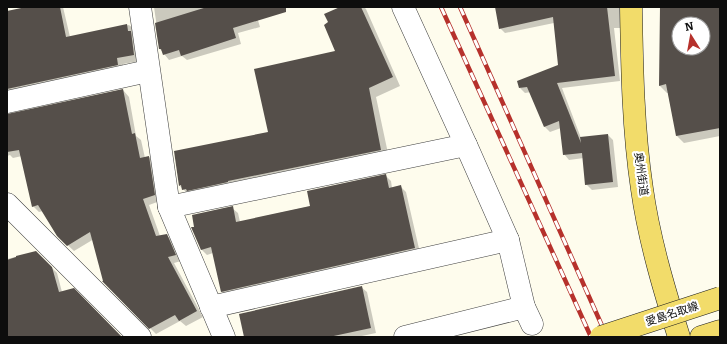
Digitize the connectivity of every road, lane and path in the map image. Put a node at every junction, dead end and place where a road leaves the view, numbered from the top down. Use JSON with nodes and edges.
{"nodes":[{"id":1,"x":140,"y":7,"type":"edge"},
{"id":2,"x":403,"y":7,"type":"edge"},
{"id":3,"x":631,"y":7,"type":"edge"},
{"id":4,"x":148,"y":71,"type":"junction"},
{"id":5,"x":7,"y":102,"type":"edge"},
{"id":6,"x":466,"y":145,"type":"junction"},
{"id":7,"x":7,"y":204,"type":"edge"},
{"id":8,"x":169,"y":207,"type":"junction"},
{"id":9,"x":508,"y":240,"type":"junction"},
{"id":10,"x":720,"y":298,"type":"edge"},
{"id":11,"x":211,"y":307,"type":"junction"},
{"id":12,"x":720,"y":331,"type":"edge"},
{"id":13,"x":140,"y":337,"type":"edge"},
{"id":14,"x":224,"y":337,"type":"edge"},
{"id":15,"x":405,"y":337,"type":"edge"},
{"id":16,"x":601,"y":337,"type":"edge"},
{"id":17,"x":679,"y":337,"type":"edge"},
{"id":18,"x":701,"y":337,"type":"edge"}],
"edges":[{"from":1,"to":4,"type":"street"},
{"from":2,"to":6,"type":"street"},
{"from":3,"to":17,"type":"main road","name":"奥州街道"},
{"from":4,"to":5,"type":"street"},
{"from":4,"to":8,"type":"street"},
{"from":6,"to":8,"type":"street"},
{"from":6,"to":9,"type":"street"},
{"from":7,"to":13,"type":"street"},
{"from":8,"to":11,"type":"street"},
{"from":9,"to":11,"type":"street"},
{"from":9,"to":15,"type":"street"},
{"from":10,"to":16,"type":"main road","name":"愛島名取線","bridge":true},
{"from":11,"to":14,"type":"street"},
{"from":12,"to":18,"type":"main road"}]}
